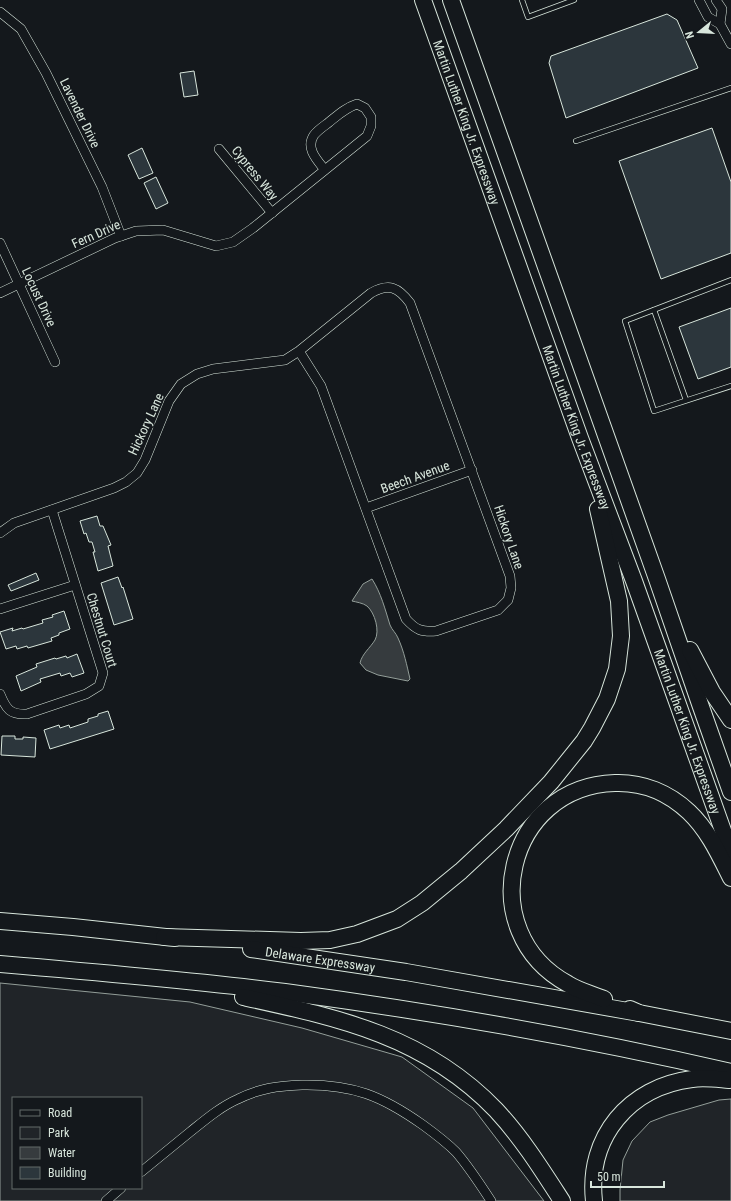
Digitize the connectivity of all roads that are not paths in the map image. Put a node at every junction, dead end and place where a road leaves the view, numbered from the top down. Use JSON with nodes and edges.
{"nodes":[{"id":1,"x":424,"y":0,"type":"edge"},
{"id":2,"x":450,"y":0,"type":"edge"},
{"id":3,"x":522,"y":0,"type":"edge"},
{"id":4,"x":574,"y":0,"type":"edge"},
{"id":5,"x":699,"y":0,"type":"edge"},
{"id":6,"x":716,"y":0,"type":"edge"},
{"id":7,"x":0,"y":12,"type":"edge"},
{"id":8,"x":720,"y":24,"type":"junction"},
{"id":9,"x":728,"y":32,"type":"edge"},
{"id":10,"x":731,"y":44,"type":"edge"},
{"id":11,"x":731,"y":88,"type":"edge"},
{"id":12,"x":576,"y":141,"type":"dead end"},
{"id":13,"x":219,"y":149,"type":"dead end"},
{"id":14,"x":325,"y":170,"type":"junction"},
{"id":15,"x":272,"y":213,"type":"junction"},
{"id":16,"x":121,"y":236,"type":"junction"},
{"id":17,"x":0,"y":243,"type":"edge"},
{"id":18,"x":731,"y":280,"type":"edge"},
{"id":19,"x":18,"y":284,"type":"junction"},
{"id":20,"x":0,"y":293,"type":"edge"},
{"id":21,"x":654,"y":310,"type":"junction"},
{"id":22,"x":299,"y":351,"type":"junction"},
{"id":23,"x":54,"y":362,"type":"dead end"},
{"id":24,"x":731,"y":386,"type":"edge"},
{"id":25,"x":686,"y":400,"type":"junction"},
{"id":26,"x":580,"y":438,"type":"junction"},
{"id":27,"x":472,"y":470,"type":"junction"},
{"id":28,"x":366,"y":508,"type":"junction"},
{"id":29,"x":52,"y":510,"type":"junction"},
{"id":30,"x":0,"y":533,"type":"edge"},
{"id":31,"x":657,"y":578,"type":"junction"},
{"id":32,"x":75,"y":585,"type":"junction"},
{"id":33,"x":0,"y":609,"type":"edge"},
{"id":34,"x":0,"y":694,"type":"edge"},
{"id":35,"x":731,"y":720,"type":"edge"},
{"id":36,"x":731,"y":792,"type":"edge"},
{"id":37,"x":731,"y":853,"type":"edge"},
{"id":38,"x":731,"y":878,"type":"edge"},
{"id":39,"x":0,"y":921,"type":"edge"},
{"id":40,"x":164,"y":937,"type":"junction"},
{"id":41,"x":0,"y":964,"type":"edge"},
{"id":42,"x":159,"y":979,"type":"junction"},
{"id":43,"x":638,"y":1013,"type":"junction"},
{"id":44,"x":731,"y":1031,"type":"edge"},
{"id":45,"x":731,"y":1072,"type":"edge"},
{"id":46,"x":731,"y":1080,"type":"edge"},
{"id":47,"x":142,"y":1171,"type":"edge"},
{"id":48,"x":121,"y":1189,"type":"edge"},
{"id":49,"x":106,"y":1201,"type":"edge"},
{"id":50,"x":492,"y":1201,"type":"edge"},
{"id":51,"x":562,"y":1201,"type":"edge"},
{"id":52,"x":594,"y":1201,"type":"edge"}],
"edges":[{"from":1,"to":26,"type":"highway","name":"Martin Luther King Jr. Expressway"},
{"from":2,"to":31,"type":"highway","name":"Martin Luther King Jr. Expressway"},
{"from":3,"to":4,"type":"lane"},
{"from":5,"to":8,"type":"street"},
{"from":6,"to":8,"type":"street"},
{"from":7,"to":16,"type":"street","name":"Lavender Drive"},
{"from":8,"to":9,"type":"street"},
{"from":9,"to":10,"type":"street"},
{"from":11,"to":12,"type":"lane"},
{"from":13,"to":15,"type":"street","name":"Cypress Way"},
{"from":14,"to":14,"type":"street","name":"Fern Drive"},
{"from":14,"to":15,"type":"street","name":"Fern Drive"},
{"from":15,"to":16,"type":"street","name":"Fern Drive"},
{"from":16,"to":19,"type":"street","name":"Fern Drive"},
{"from":17,"to":19,"type":"street","name":"Locust Drive"},
{"from":18,"to":21,"type":"lane"},
{"from":19,"to":20,"type":"street","name":"Fern Drive"},
{"from":19,"to":23,"type":"street","name":"Locust Drive"},
{"from":21,"to":25,"type":"lane"},
{"from":21,"to":25,"type":"lane"},
{"from":22,"to":27,"type":"street","name":"Hickory Lane"},
{"from":22,"to":28,"type":"street","name":"Hickory Lane"},
{"from":22,"to":29,"type":"street","name":"Hickory Lane"},
{"from":24,"to":25,"type":"lane"},
{"from":26,"to":37,"type":"highway","name":"Martin Luther King Jr. Expressway"},
{"from":26,"to":40,"type":"highway"},
{"from":27,"to":28,"type":"street","name":"Beech Avenue"},
{"from":27,"to":28,"type":"street","name":"Hickory Lane"},
{"from":29,"to":30,"type":"street","name":"Hickory Lane"},
{"from":29,"to":32,"type":"street","name":"Chestnut Court"},
{"from":31,"to":35,"type":"highway"},
{"from":31,"to":36,"type":"highway","name":"Martin Luther King Jr. Expressway"},
{"from":32,"to":33,"type":"street","name":"Chestnut Court"},
{"from":32,"to":34,"type":"street","name":"Chestnut Court"},
{"from":38,"to":43,"type":"highway"},
{"from":39,"to":40,"type":"highway","name":"Delaware Expressway"},
{"from":40,"to":43,"type":"highway","name":"Delaware Expressway"},
{"from":41,"to":42,"type":"highway"},
{"from":42,"to":45,"type":"highway"},
{"from":42,"to":51,"type":"highway"},
{"from":43,"to":44,"type":"highway"},
{"from":46,"to":52,"type":"highway"},
{"from":47,"to":50,"type":"street"},
{"from":48,"to":49,"type":"street"}]}
